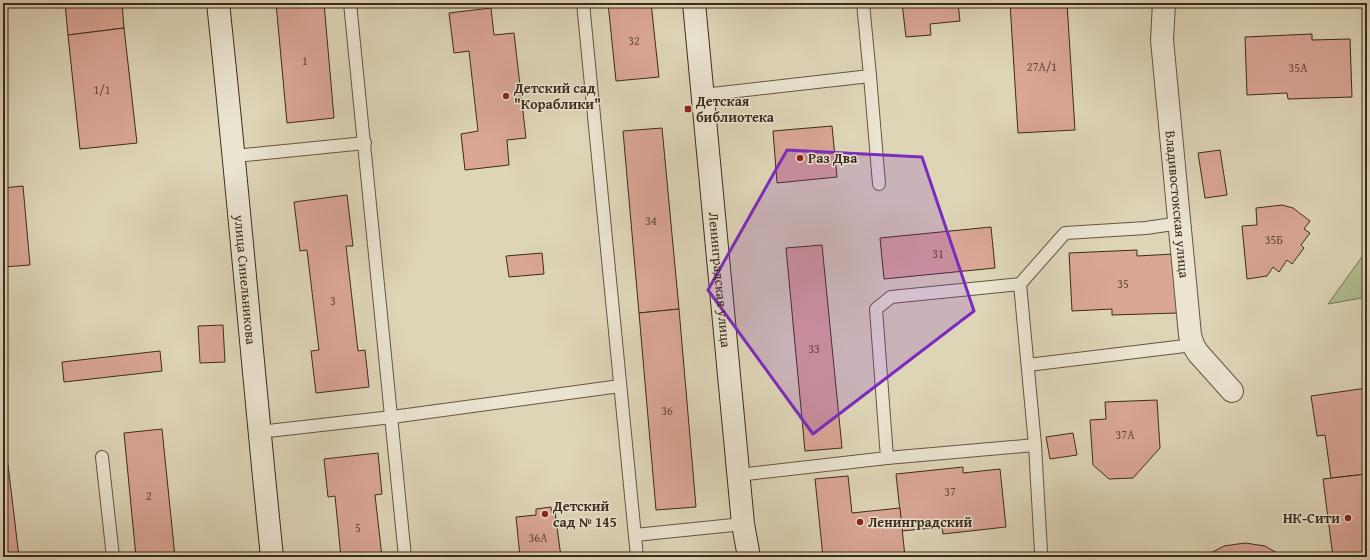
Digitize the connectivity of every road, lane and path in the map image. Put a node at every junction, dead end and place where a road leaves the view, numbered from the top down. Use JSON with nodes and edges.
{"nodes":[{"id":1,"x":218,"y":3,"type":"edge"},
{"id":2,"x":350,"y":3,"type":"edge"},
{"id":3,"x":583,"y":3,"type":"edge"},
{"id":4,"x":694,"y":3,"type":"edge"},
{"id":5,"x":863,"y":3,"type":"edge"},
{"id":6,"x":1164,"y":3,"type":"edge"},
{"id":7,"x":870,"y":76,"type":"junction"},
{"id":8,"x":703,"y":95,"type":"junction"},
{"id":9,"x":365,"y":143,"type":"junction"},
{"id":10,"x":234,"y":156,"type":"junction"},
{"id":11,"x":879,"y":184,"type":"dead end"},
{"id":12,"x":1180,"y":223,"type":"junction"},
{"id":13,"x":1020,"y":284,"type":"junction"},
{"id":14,"x":1193,"y":345,"type":"junction"},
{"id":15,"x":1028,"y":364,"type":"junction"},
{"id":16,"x":620,"y":386,"type":"junction"},
{"id":17,"x":1232,"y":390,"type":"dead end"},
{"id":18,"x":392,"y":417,"type":"junction"},
{"id":19,"x":259,"y":432,"type":"junction"},
{"id":20,"x":1035,"y":445,"type":"junction"},
{"id":21,"x":102,"y":457,"type":"dead end"},
{"id":22,"x":887,"y":458,"type":"junction"},
{"id":23,"x":738,"y":475,"type":"junction"},
{"id":24,"x":744,"y":529,"type":"junction"},
{"id":25,"x":635,"y":535,"type":"junction"},
{"id":26,"x":1041,"y":552,"type":"dead end"},
{"id":27,"x":112,"y":557,"type":"edge"},
{"id":28,"x":272,"y":557,"type":"edge"},
{"id":29,"x":405,"y":557,"type":"edge"},
{"id":30,"x":637,"y":557,"type":"edge"},
{"id":31,"x":749,"y":557,"type":"edge"},
{"id":32,"x":754,"y":557,"type":"edge"}],
"edges":[{"from":1,"to":10,"type":"main road","name":"улица Синельникова"},
{"from":2,"to":9,"type":"lane"},
{"from":3,"to":16,"type":"lane"},
{"from":4,"to":8,"type":"main road","name":"Ленинградская улица"},
{"from":5,"to":7,"type":"lane"},
{"from":6,"to":12,"type":"main road","name":"Владивостокская улица"},
{"from":7,"to":8,"type":"lane"},
{"from":7,"to":11,"type":"lane"},
{"from":8,"to":23,"type":"main road","name":"Ленинградская улица"},
{"from":9,"to":10,"type":"lane"},
{"from":9,"to":18,"type":"lane"},
{"from":10,"to":19,"type":"main road","name":"улица Синельникова"},
{"from":12,"to":13,"type":"lane"},
{"from":12,"to":14,"type":"main road","name":"Владивостокская улица"},
{"from":13,"to":15,"type":"lane"},
{"from":13,"to":22,"type":"lane"},
{"from":14,"to":15,"type":"lane"},
{"from":14,"to":17,"type":"main road","name":"Владивостокская улица"},
{"from":15,"to":20,"type":"lane"},
{"from":16,"to":18,"type":"lane"},
{"from":16,"to":25,"type":"lane"},
{"from":18,"to":19,"type":"lane"},
{"from":18,"to":29,"type":"lane"},
{"from":19,"to":28,"type":"main road","name":"улица Синельникова"},
{"from":20,"to":22,"type":"lane"},
{"from":20,"to":26,"type":"lane"},
{"from":21,"to":27,"type":"lane"},
{"from":22,"to":23,"type":"lane"},
{"from":23,"to":24,"type":"main road","name":"Ленинградская улица"},
{"from":24,"to":25,"type":"lane"},
{"from":24,"to":31,"type":"main road","name":"Ленинградская улица"},
{"from":24,"to":32,"type":"main road"},
{"from":25,"to":30,"type":"lane"}]}
